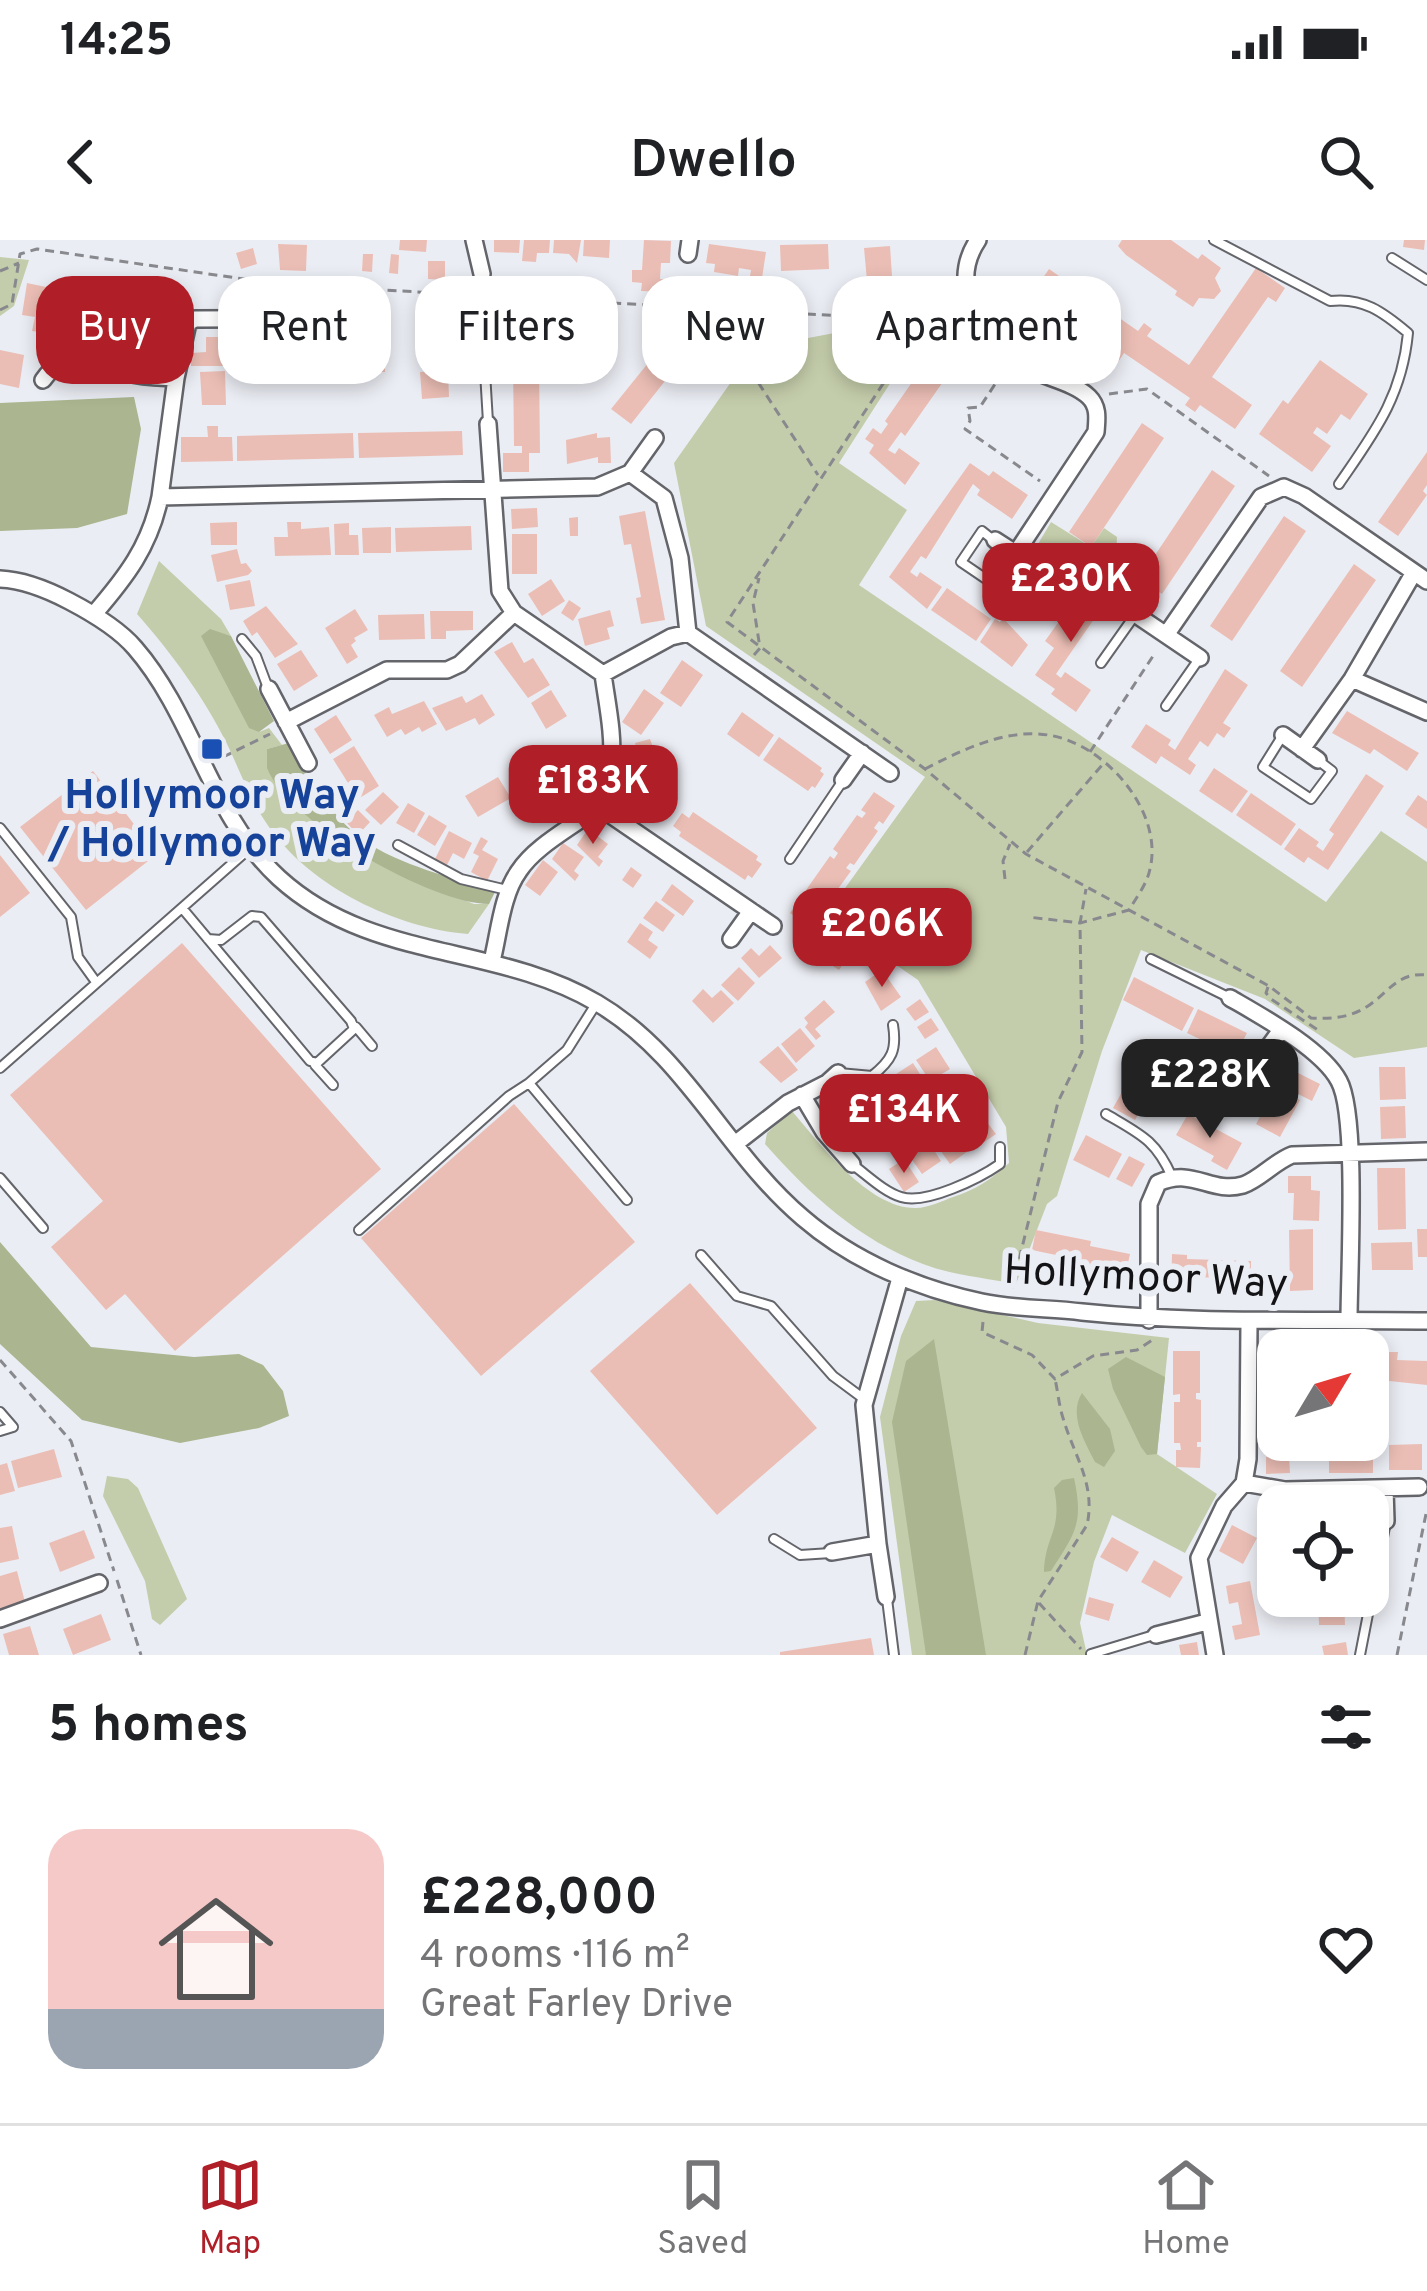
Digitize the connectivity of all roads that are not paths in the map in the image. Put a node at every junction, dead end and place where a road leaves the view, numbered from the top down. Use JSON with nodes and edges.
{"nodes":[{"id":1,"x":474,"y":240,"type":"edge"},
{"id":2,"x":978,"y":240,"type":"edge"},
{"id":3,"x":1214,"y":240,"type":"edge"},
{"id":4,"x":1392,"y":258,"type":"dead end"},
{"id":5,"x":482,"y":274,"type":"dead end"},
{"id":6,"x":1427,"y":280,"type":"edge"},
{"id":7,"x":175,"y":384,"type":"edge"},
{"id":8,"x":486,"y":384,"type":"edge"},
{"id":9,"x":488,"y":424,"type":"joint"},
{"id":10,"x":655,"y":438,"type":"dead end"},
{"id":11,"x":630,"y":473,"type":"junction"},
{"id":12,"x":1339,"y":484,"type":"dead end"},
{"id":13,"x":492,"y":491,"type":"junction"},
{"id":14,"x":160,"y":497,"type":"junction"},
{"id":15,"x":995,"y":540,"type":"joint"},
{"id":16,"x":1016,"y":553,"type":"junction"},
{"id":17,"x":1037,"y":567,"type":"joint"},
{"id":18,"x":1420,"y":577,"type":"edge"},
{"id":19,"x":0,"y":579,"type":"edge"},
{"id":20,"x":94,"y":614,"type":"junction"},
{"id":21,"x":514,"y":614,"type":"junction"},
{"id":22,"x":1136,"y":614,"type":"joint"},
{"id":23,"x":688,"y":633,"type":"junction"},
{"id":24,"x":1166,"y":635,"type":"junction"},
{"id":25,"x":242,"y":639,"type":"dead end"},
{"id":26,"x":1200,"y":658,"type":"joint"},
{"id":27,"x":1101,"y":663,"type":"dead end"},
{"id":28,"x":603,"y":674,"type":"junction"},
{"id":29,"x":1352,"y":679,"type":"junction"},
{"id":30,"x":269,"y":689,"type":"joint"},
{"id":31,"x":1166,"y":706,"type":"dead end"},
{"id":32,"x":1427,"y":712,"type":"edge"},
{"id":33,"x":286,"y":722,"type":"junction"},
{"id":34,"x":1283,"y":735,"type":"joint"},
{"id":35,"x":1302,"y":749,"type":"junction"},
{"id":36,"x":862,"y":753,"type":"junction"},
{"id":37,"x":1318,"y":760,"type":"joint"},
{"id":38,"x":308,"y":763,"type":"dead end"},
{"id":39,"x":890,"y":773,"type":"dead end"},
{"id":40,"x":843,"y":780,"type":"joint"},
{"id":41,"x":599,"y":807,"type":"junction"},
{"id":42,"x":0,"y":828,"type":"edge"},
{"id":43,"x":398,"y":845,"type":"dead end"},
{"id":44,"x":251,"y":847,"type":"junction"},
{"id":45,"x":790,"y":859,"type":"dead end"},
{"id":46,"x":510,"y":890,"type":"junction"},
{"id":47,"x":182,"y":908,"type":"junction"},
{"id":48,"x":751,"y":911,"type":"junction"},
{"id":49,"x":773,"y":926,"type":"dead end"},
{"id":50,"x":208,"y":939,"type":"junction"},
{"id":51,"x":731,"y":939,"type":"dead end"},
{"id":52,"x":1150,"y":959,"type":"dead end"},
{"id":53,"x":492,"y":961,"type":"junction"},
{"id":54,"x":96,"y":982,"type":"junction"},
{"id":55,"x":1230,"y":998,"type":"joint"},
{"id":56,"x":597,"y":1003,"type":"junction"},
{"id":57,"x":892,"y":1025,"type":"dead end"},
{"id":58,"x":355,"y":1026,"type":"junction"},
{"id":59,"x":1281,"y":1030,"type":"junction"},
{"id":60,"x":372,"y":1046,"type":"dead end"},
{"id":61,"x":1262,"y":1056,"type":"dead end"},
{"id":62,"x":314,"y":1064,"type":"junction"},
{"id":63,"x":0,"y":1068,"type":"edge"},
{"id":64,"x":838,"y":1073,"type":"joint"},
{"id":65,"x":529,"y":1083,"type":"junction"},
{"id":66,"x":333,"y":1085,"type":"dead end"},
{"id":67,"x":802,"y":1094,"type":"junction"},
{"id":68,"x":1106,"y":1114,"type":"dead end"},
{"id":69,"x":735,"y":1144,"type":"junction"},
{"id":70,"x":1000,"y":1147,"type":"dead end"},
{"id":71,"x":1427,"y":1151,"type":"edge"},
{"id":72,"x":1349,"y":1153,"type":"junction"},
{"id":73,"x":852,"y":1164,"type":"joint"},
{"id":74,"x":1172,"y":1177,"type":"junction"},
{"id":75,"x":0,"y":1178,"type":"edge"},
{"id":76,"x":627,"y":1200,"type":"dead end"},
{"id":77,"x":44,"y":1228,"type":"dead end"},
{"id":78,"x":359,"y":1230,"type":"dead end"},
{"id":79,"x":701,"y":1256,"type":"dead end"},
{"id":80,"x":899,"y":1278,"type":"junction"},
{"id":81,"x":1152,"y":1320,"type":"junction"},
{"id":82,"x":1349,"y":1320,"type":"junction"},
{"id":83,"x":1427,"y":1321,"type":"edge"},
{"id":84,"x":1249,"y":1322,"type":"junction"},
{"id":85,"x":866,"y":1399,"type":"junction"},
{"id":86,"x":0,"y":1412,"type":"edge"},
{"id":87,"x":0,"y":1431,"type":"edge"},
{"id":88,"x":1244,"y":1484,"type":"junction"},
{"id":89,"x":1257,"y":1486,"type":"edge"},
{"id":90,"x":1419,"y":1486,"type":"dead end"},
{"id":91,"x":1389,"y":1489,"type":"edge"},
{"id":92,"x":774,"y":1539,"type":"dead end"},
{"id":93,"x":878,"y":1544,"type":"junction"},
{"id":94,"x":832,"y":1552,"type":"joint"},
{"id":95,"x":99,"y":1583,"type":"dead end"},
{"id":96,"x":886,"y":1597,"type":"joint"},
{"id":97,"x":1367,"y":1617,"type":"edge"},
{"id":98,"x":0,"y":1619,"type":"edge"},
{"id":99,"x":1207,"y":1622,"type":"junction"},
{"id":100,"x":1156,"y":1634,"type":"joint"},
{"id":101,"x":1091,"y":1654,"type":"edge"},
{"id":102,"x":894,"y":1655,"type":"edge"},
{"id":103,"x":1215,"y":1655,"type":"edge"},
{"id":104,"x":1360,"y":1655,"type":"edge"}],
"edges":[{"from":1,"to":5,"type":"street"},
{"from":2,"to":16,"type":"street"},
{"from":3,"to":12,"type":"lane"},
{"from":4,"to":6,"type":"lane"},
{"from":7,"to":14,"type":"street"},
{"from":8,"to":9,"type":"lane"},
{"from":9,"to":13,"type":"street"},
{"from":10,"to":11,"type":"street"},
{"from":11,"to":13,"type":"street"},
{"from":11,"to":23,"type":"street"},
{"from":13,"to":14,"type":"street"},
{"from":13,"to":21,"type":"street"},
{"from":14,"to":20,"type":"street"},
{"from":15,"to":16,"type":"street"},
{"from":15,"to":17,"type":"lane"},
{"from":16,"to":17,"type":"street"},
{"from":18,"to":24,"type":"street"},
{"from":18,"to":29,"type":"street"},
{"from":19,"to":20,"type":"street","name":"Hollymoor Way"},
{"from":20,"to":44,"type":"street","name":"Hollymoor Way"},
{"from":21,"to":28,"type":"street"},
{"from":21,"to":33,"type":"street"},
{"from":22,"to":24,"type":"street"},
{"from":22,"to":27,"type":"lane"},
{"from":23,"to":28,"type":"street"},
{"from":23,"to":36,"type":"street"},
{"from":24,"to":26,"type":"street"},
{"from":25,"to":30,"type":"lane"},
{"from":26,"to":31,"type":"lane"},
{"from":28,"to":41,"type":"street"},
{"from":29,"to":32,"type":"street"},
{"from":29,"to":35,"type":"street"},
{"from":30,"to":33,"type":"street"},
{"from":33,"to":38,"type":"street"},
{"from":34,"to":35,"type":"street"},
{"from":34,"to":37,"type":"lane"},
{"from":35,"to":37,"type":"street"},
{"from":36,"to":39,"type":"street"},
{"from":36,"to":40,"type":"street"},
{"from":40,"to":45,"type":"lane"},
{"from":41,"to":46,"type":"street"},
{"from":41,"to":48,"type":"street"},
{"from":42,"to":54,"type":"lane"},
{"from":43,"to":46,"type":"lane"},
{"from":44,"to":47,"type":"lane"},
{"from":44,"to":53,"type":"street","name":"Hollymoor Way"},
{"from":46,"to":53,"type":"street"},
{"from":47,"to":50,"type":"lane"},
{"from":47,"to":54,"type":"lane"},
{"from":48,"to":49,"type":"street"},
{"from":48,"to":51,"type":"street"},
{"from":50,"to":58,"type":"lane"},
{"from":50,"to":62,"type":"lane"},
{"from":52,"to":55,"type":"lane"},
{"from":53,"to":56,"type":"street","name":"Hollymoor Way"},
{"from":54,"to":63,"type":"lane"},
{"from":55,"to":59,"type":"street"},
{"from":56,"to":65,"type":"lane"},
{"from":56,"to":69,"type":"street","name":"Hollymoor Way"},
{"from":57,"to":64,"type":"lane"},
{"from":58,"to":60,"type":"lane"},
{"from":58,"to":62,"type":"lane"},
{"from":59,"to":61,"type":"street"},
{"from":59,"to":72,"type":"street"},
{"from":62,"to":66,"type":"lane"},
{"from":64,"to":67,"type":"street"},
{"from":65,"to":76,"type":"lane"},
{"from":65,"to":78,"type":"lane"},
{"from":67,"to":69,"type":"street"},
{"from":67,"to":73,"type":"street"},
{"from":68,"to":74,"type":"lane"},
{"from":69,"to":80,"type":"street","name":"Hollymoor Way"},
{"from":70,"to":73,"type":"lane"},
{"from":71,"to":72,"type":"street"},
{"from":72,"to":74,"type":"street"},
{"from":72,"to":82,"type":"street"},
{"from":74,"to":81,"type":"street"},
{"from":75,"to":77,"type":"lane"},
{"from":79,"to":85,"type":"lane"},
{"from":80,"to":81,"type":"street","name":"Hollymoor Way"},
{"from":80,"to":85,"type":"street"},
{"from":81,"to":84,"type":"street","name":"Hollymoor Way"},
{"from":82,"to":83,"type":"street","name":"Hollymoor Way"},
{"from":82,"to":84,"type":"street","name":"Hollymoor Way"},
{"from":84,"to":88,"type":"street"},
{"from":85,"to":93,"type":"street"},
{"from":86,"to":87,"type":"lane"},
{"from":88,"to":89,"type":"street"},
{"from":88,"to":99,"type":"street"},
{"from":90,"to":91,"type":"street"},
{"from":92,"to":94,"type":"lane"},
{"from":93,"to":94,"type":"street"},
{"from":93,"to":96,"type":"street"},
{"from":95,"to":98,"type":"street"},
{"from":96,"to":102,"type":"lane"},
{"from":97,"to":104,"type":"lane"},
{"from":99,"to":100,"type":"street"},
{"from":99,"to":103,"type":"street"},
{"from":100,"to":101,"type":"lane"}]}
